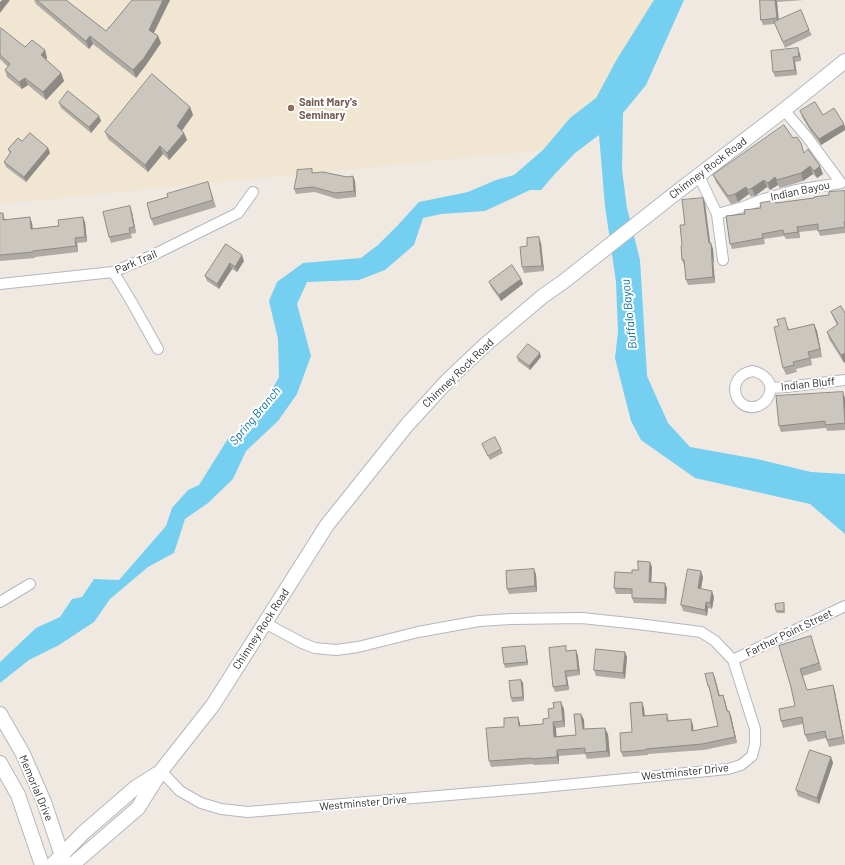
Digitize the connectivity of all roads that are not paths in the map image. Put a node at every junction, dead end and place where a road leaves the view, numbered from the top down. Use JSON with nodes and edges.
{"nodes":[{"id":1,"x":845,"y":61,"type":"edge"},
{"id":2,"x":784,"y":110,"type":"junction"},
{"id":3,"x":699,"y":176,"type":"junction"},
{"id":4,"x":253,"y":192,"type":"dead end"},
{"id":5,"x":717,"y":214,"type":"junction"},
{"id":6,"x":723,"y":260,"type":"dead end"},
{"id":7,"x":113,"y":272,"type":"junction"},
{"id":8,"x":0,"y":284,"type":"edge"},
{"id":9,"x":158,"y":349,"type":"dead end"},
{"id":10,"x":845,"y":380,"type":"edge"},
{"id":11,"x":771,"y":388,"type":"dead end"},
{"id":12,"x":30,"y":584,"type":"dead end"},
{"id":13,"x":0,"y":602,"type":"edge"},
{"id":14,"x":845,"y":606,"type":"edge"},
{"id":15,"x":265,"y":623,"type":"junction"},
{"id":16,"x":733,"y":660,"type":"junction"},
{"id":17,"x":1,"y":716,"type":"edge"},
{"id":18,"x":0,"y":763,"type":"edge"},
{"id":19,"x":161,"y":771,"type":"junction"},
{"id":20,"x":63,"y":860,"type":"edge"},
{"id":21,"x":42,"y":865,"type":"edge"},
{"id":22,"x":52,"y":865,"type":"edge"},
{"id":23,"x":72,"y":865,"type":"edge"}],
"edges":[{"from":1,"to":2,"type":"main road","name":"Chimney Rock Road"},
{"from":2,"to":3,"type":"main road","name":"Chimney Rock Road"},
{"from":2,"to":5,"type":"street","name":"Indian Bayou"},
{"from":3,"to":5,"type":"street"},
{"from":3,"to":15,"type":"main road","name":"Chimney Rock Road"},
{"from":4,"to":7,"type":"street","name":"Park Trail"},
{"from":5,"to":6,"type":"street"},
{"from":7,"to":8,"type":"street","name":"Park Trail"},
{"from":7,"to":9,"type":"street"},
{"from":10,"to":11,"type":"street","name":"Indian Bluff"},
{"from":12,"to":13,"type":"street"},
{"from":14,"to":16,"type":"street","name":"Farther Point Street"},
{"from":15,"to":16,"type":"street","name":"Westminster Drive"},
{"from":15,"to":19,"type":"main road","name":"Chimney Rock Road"},
{"from":16,"to":19,"type":"street","name":"Westminster Drive"},
{"from":17,"to":20,"type":"main road","name":"Memorial Drive"},
{"from":18,"to":21,"type":"main road","name":"Memorial Drive"},
{"from":19,"to":20,"type":"main road","name":"Chimney Rock Road"},
{"from":19,"to":23,"type":"main road","name":"Chimney Rock Road"},
{"from":20,"to":22,"type":"main road","name":"Chimney Rock Road"}]}
